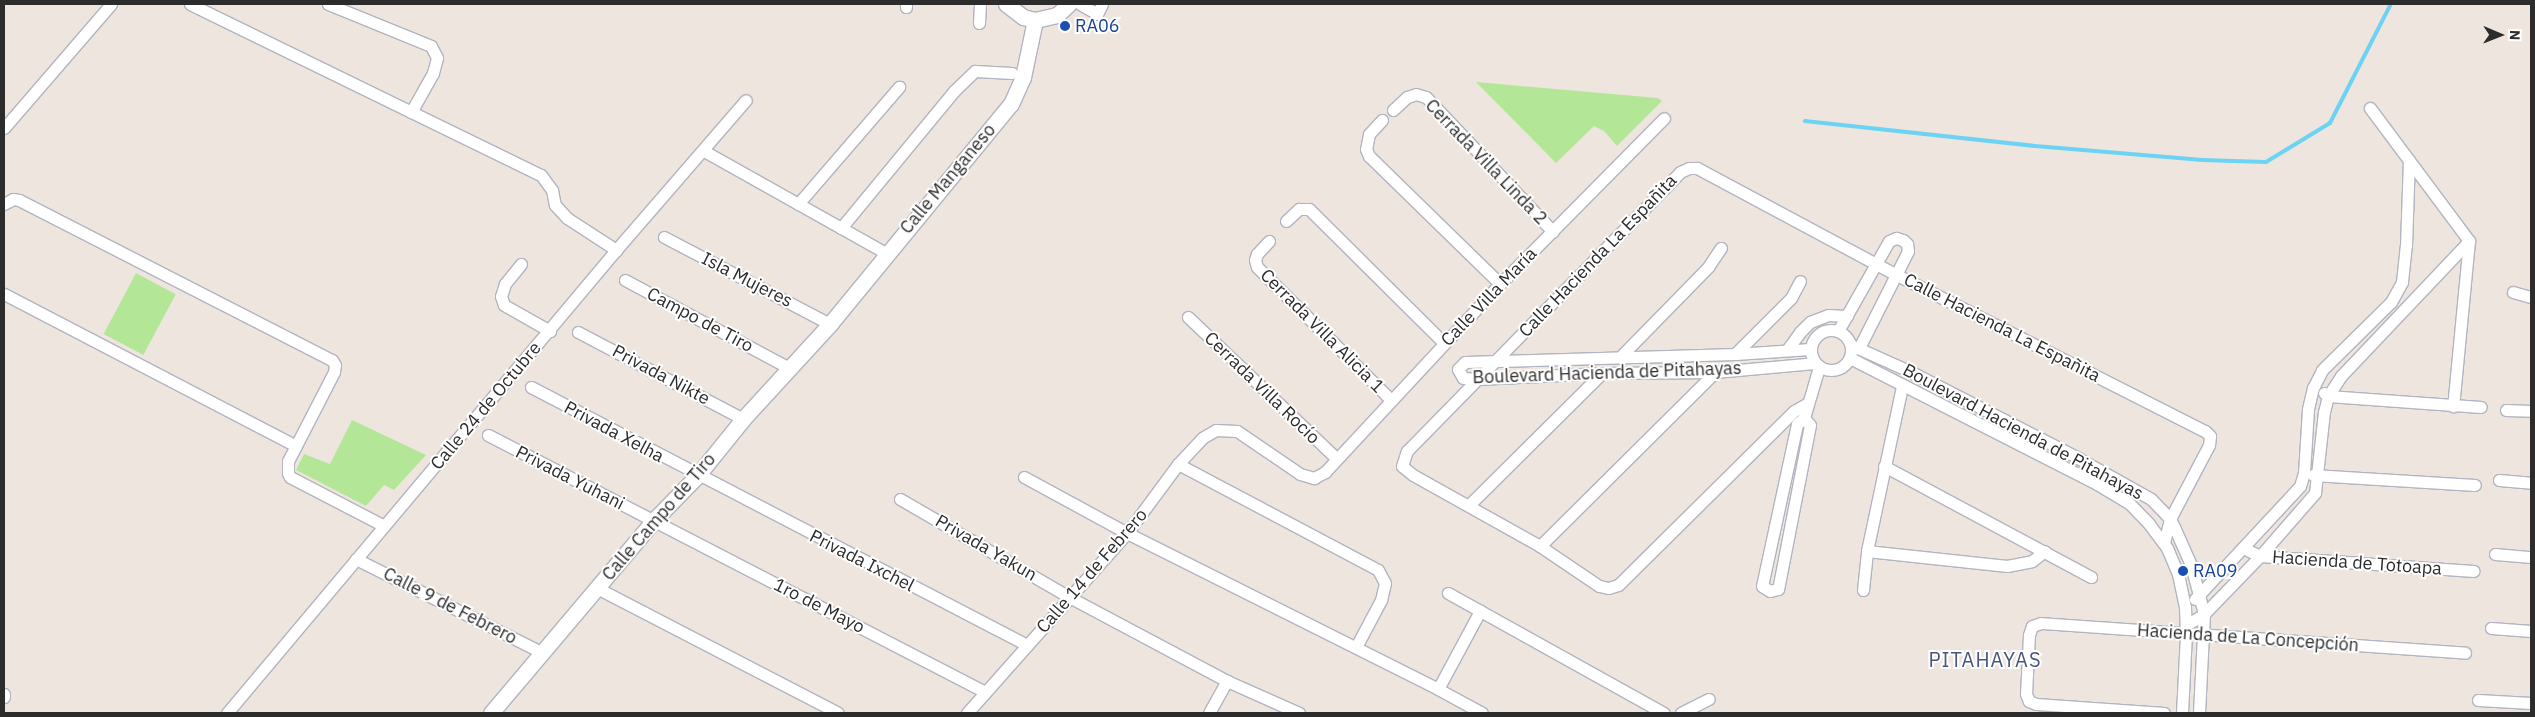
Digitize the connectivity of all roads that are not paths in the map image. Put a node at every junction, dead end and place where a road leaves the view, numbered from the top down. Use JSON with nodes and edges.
{"nodes":[{"id":1,"x":110,"y":4,"type":"edge"},
{"id":2,"x":190,"y":4,"type":"edge"},
{"id":3,"x":328,"y":4,"type":"edge"},
{"id":4,"x":980,"y":4,"type":"edge"},
{"id":5,"x":1006,"y":4,"type":"edge"},
{"id":6,"x":1069,"y":4,"type":"edge"},
{"id":7,"x":1080,"y":4,"type":"edge"},
{"id":8,"x":1102,"y":4,"type":"edge"},
{"id":9,"x":206,"y":7,"type":"edge"},
{"id":10,"x":1035,"y":20,"type":"junction"},
{"id":11,"x":979,"y":22,"type":"dead end"},
{"id":12,"x":1012,"y":73,"type":"dead end"},
{"id":13,"x":899,"y":87,"type":"dead end"},
{"id":14,"x":746,"y":100,"type":"dead end"},
{"id":15,"x":2370,"y":108,"type":"dead end"},
{"id":16,"x":1394,"y":110,"type":"dead end"},
{"id":17,"x":411,"y":112,"type":"junction"},
{"id":18,"x":1664,"y":118,"type":"dead end"},
{"id":19,"x":1382,"y":120,"type":"dead end"},
{"id":20,"x":4,"y":128,"type":"edge"},
{"id":21,"x":704,"y":151,"type":"junction"},
{"id":22,"x":2408,"y":160,"type":"junction"},
{"id":23,"x":4,"y":204,"type":"edge"},
{"id":24,"x":798,"y":204,"type":"junction"},
{"id":25,"x":1286,"y":222,"type":"dead end"},
{"id":26,"x":840,"y":228,"type":"junction"},
{"id":27,"x":1553,"y":232,"type":"junction"},
{"id":28,"x":664,"y":237,"type":"dead end"},
{"id":29,"x":1269,"y":241,"type":"dead end"},
{"id":30,"x":2469,"y":241,"type":"junction"},
{"id":31,"x":1721,"y":248,"type":"dead end"},
{"id":32,"x":616,"y":250,"type":"junction"},
{"id":33,"x":886,"y":253,"type":"junction"},
{"id":34,"x":1876,"y":263,"type":"junction"},
{"id":35,"x":522,"y":264,"type":"dead end"},
{"id":36,"x":1895,"y":274,"type":"junction"},
{"id":37,"x":625,"y":280,"type":"dead end"},
{"id":38,"x":1800,"y":281,"type":"dead end"},
{"id":39,"x":2402,"y":282,"type":"junction"},
{"id":40,"x":1500,"y":284,"type":"junction"},
{"id":41,"x":2513,"y":292,"type":"dead end"},
{"id":42,"x":4,"y":294,"type":"edge"},
{"id":43,"x":2417,"y":296,"type":"junction"},
{"id":44,"x":2531,"y":297,"type":"edge"},
{"id":45,"x":1847,"y":316,"type":"junction"},
{"id":46,"x":1188,"y":317,"type":"dead end"},
{"id":47,"x":830,"y":324,"type":"junction"},
{"id":48,"x":550,"y":331,"type":"junction"},
{"id":49,"x":1838,"y":331,"type":"junction"},
{"id":50,"x":578,"y":332,"type":"dead end"},
{"id":51,"x":1444,"y":343,"type":"junction"},
{"id":52,"x":1855,"y":346,"type":"junction"},
{"id":53,"x":1810,"y":349,"type":"junction"},
{"id":54,"x":1787,"y":350,"type":"junction"},
{"id":55,"x":1735,"y":354,"type":"junction"},
{"id":56,"x":1620,"y":357,"type":"junction"},
{"id":57,"x":1850,"y":358,"type":"junction"},
{"id":58,"x":1496,"y":361,"type":"junction"},
{"id":59,"x":1817,"y":365,"type":"junction"},
{"id":60,"x":789,"y":368,"type":"junction"},
{"id":61,"x":1715,"y":372,"type":"junction"},
{"id":62,"x":1602,"y":373,"type":"junction"},
{"id":63,"x":1478,"y":379,"type":"junction"},
{"id":64,"x":1902,"y":386,"type":"junction"},
{"id":65,"x":531,"y":388,"type":"dead end"},
{"id":66,"x":2313,"y":388,"type":"junction"},
{"id":67,"x":2328,"y":396,"type":"junction"},
{"id":68,"x":1391,"y":400,"type":"junction"},
{"id":69,"x":1808,"y":404,"type":"junction"},
{"id":70,"x":2453,"y":406,"type":"junction"},
{"id":71,"x":2481,"y":407,"type":"dead end"},
{"id":72,"x":2506,"y":410,"type":"dead end"},
{"id":73,"x":2531,"y":411,"type":"edge"},
{"id":74,"x":1804,"y":418,"type":"junction"},
{"id":75,"x":743,"y":419,"type":"junction"},
{"id":76,"x":488,"y":435,"type":"dead end"},
{"id":77,"x":296,"y":446,"type":"junction"},
{"id":78,"x":1336,"y":458,"type":"junction"},
{"id":79,"x":1178,"y":464,"type":"junction"},
{"id":80,"x":1884,"y":466,"type":"junction"},
{"id":81,"x":2304,"y":473,"type":"junction"},
{"id":82,"x":697,"y":476,"type":"junction"},
{"id":83,"x":2318,"y":476,"type":"junction"},
{"id":84,"x":1024,"y":477,"type":"dead end"},
{"id":85,"x":1314,"y":478,"type":"joint"},
{"id":86,"x":2499,"y":480,"type":"dead end"},
{"id":87,"x":2531,"y":483,"type":"edge"},
{"id":88,"x":2476,"y":485,"type":"dead end"},
{"id":89,"x":900,"y":499,"type":"dead end"},
{"id":90,"x":1469,"y":505,"type":"junction"},
{"id":91,"x":2170,"y":519,"type":"junction"},
{"id":92,"x":653,"y":521,"type":"junction"},
{"id":93,"x":384,"y":526,"type":"junction"},
{"id":94,"x":1127,"y":533,"type":"junction"},
{"id":95,"x":2164,"y":543,"type":"junction"},
{"id":96,"x":1540,"y":546,"type":"junction"},
{"id":97,"x":2243,"y":548,"type":"junction"},
{"id":98,"x":1867,"y":551,"type":"junction"},
{"id":99,"x":2045,"y":551,"type":"junction"},
{"id":100,"x":2494,"y":554,"type":"dead end"},
{"id":101,"x":2260,"y":556,"type":"junction"},
{"id":102,"x":2531,"y":557,"type":"edge"},
{"id":103,"x":356,"y":559,"type":"junction"},
{"id":104,"x":2473,"y":571,"type":"dead end"},
{"id":105,"x":2091,"y":577,"type":"dead end"},
{"id":106,"x":597,"y":588,"type":"junction"},
{"id":107,"x":1862,"y":590,"type":"dead end"},
{"id":108,"x":1448,"y":593,"type":"dead end"},
{"id":109,"x":2199,"y":596,"type":"junction"},
{"id":110,"x":1071,"y":598,"type":"junction"},
{"id":111,"x":2184,"y":607,"type":"junction"},
{"id":112,"x":1480,"y":611,"type":"junction"},
{"id":113,"x":2204,"y":614,"type":"junction"},
{"id":114,"x":2491,"y":628,"type":"dead end"},
{"id":115,"x":2186,"y":629,"type":"junction"},
{"id":116,"x":2531,"y":630,"type":"edge"},
{"id":117,"x":2203,"y":636,"type":"junction"},
{"id":118,"x":1027,"y":645,"type":"junction"},
{"id":119,"x":1356,"y":647,"type":"junction"},
{"id":120,"x":543,"y":653,"type":"junction"},
{"id":121,"x":2465,"y":653,"type":"dead end"},
{"id":122,"x":1227,"y":681,"type":"junction"},
{"id":123,"x":1438,"y":688,"type":"junction"},
{"id":124,"x":985,"y":692,"type":"junction"},
{"id":125,"x":1709,"y":699,"type":"dead end"},
{"id":126,"x":2478,"y":700,"type":"dead end"},
{"id":127,"x":2531,"y":703,"type":"edge"},
{"id":128,"x":227,"y":713,"type":"edge"},
{"id":129,"x":491,"y":713,"type":"edge"},
{"id":130,"x":838,"y":713,"type":"edge"},
{"id":131,"x":967,"y":713,"type":"edge"},
{"id":132,"x":1209,"y":713,"type":"edge"},
{"id":133,"x":1296,"y":713,"type":"edge"},
{"id":134,"x":1482,"y":713,"type":"edge"},
{"id":135,"x":1664,"y":713,"type":"edge"},
{"id":136,"x":1681,"y":713,"type":"edge"},
{"id":137,"x":2164,"y":713,"type":"edge"},
{"id":138,"x":2182,"y":713,"type":"edge"},
{"id":139,"x":2199,"y":713,"type":"edge"}],
"edges":[{"from":1,"to":20,"type":"street"},
{"from":2,"to":9,"type":"street"},
{"from":3,"to":17,"type":"street"},
{"from":4,"to":11,"type":"street"},
{"from":5,"to":10,"type":"street"},
{"from":6,"to":10,"type":"street"},
{"from":7,"to":8,"type":"street"},
{"from":9,"to":17,"type":"street"},
{"from":10,"to":33,"type":"street","name":"Calle Manganeso"},
{"from":12,"to":26,"type":"street"},
{"from":13,"to":24,"type":"street"},
{"from":14,"to":21,"type":"street","name":"Calle 24 de Octubre"},
{"from":15,"to":22,"type":"street"},
{"from":16,"to":27,"type":"street","name":"Cerrada Villa Linda 2"},
{"from":17,"to":32,"type":"street"},
{"from":18,"to":27,"type":"street","name":"Calle Villa María"},
{"from":19,"to":40,"type":"street"},
{"from":21,"to":24,"type":"street"},
{"from":21,"to":32,"type":"street","name":"Calle 24 de Octubre"},
{"from":22,"to":30,"type":"street"},
{"from":22,"to":39,"type":"street"},
{"from":23,"to":77,"type":"street"},
{"from":24,"to":26,"type":"street"},
{"from":25,"to":51,"type":"street"},
{"from":26,"to":33,"type":"street"},
{"from":27,"to":40,"type":"street","name":"Calle Villa María"},
{"from":28,"to":47,"type":"street","name":"Isla Mujeres"},
{"from":29,"to":68,"type":"street","name":"Cerrada Villa Alicia 1"},
{"from":30,"to":43,"type":"street"},
{"from":30,"to":70,"type":"street"},
{"from":31,"to":56,"type":"street"},
{"from":32,"to":48,"type":"street","name":"Calle 24 de Octubre"},
{"from":33,"to":47,"type":"street","name":"Calle Manganeso"},
{"from":34,"to":36,"type":"street","name":"Calle Hacienda La Españita"},
{"from":34,"to":36,"type":"street"},
{"from":34,"to":45,"type":"street"},
{"from":34,"to":58,"type":"street","name":"Calle Hacienda La Españita"},
{"from":35,"to":48,"type":"street"},
{"from":36,"to":52,"type":"street"},
{"from":36,"to":91,"type":"street","name":"Calle Hacienda La Españita"},
{"from":37,"to":60,"type":"street","name":"Campo de Tiro"},
{"from":38,"to":55,"type":"street"},
{"from":39,"to":43,"type":"street"},
{"from":39,"to":66,"type":"street"},
{"from":40,"to":51,"type":"street","name":"Calle Villa María"},
{"from":41,"to":44,"type":"street"},
{"from":42,"to":77,"type":"street"},
{"from":43,"to":67,"type":"street"},
{"from":45,"to":49,"type":"street"},
{"from":45,"to":54,"type":"street"},
{"from":46,"to":78,"type":"street","name":"Cerrada Villa Rocío"},
{"from":47,"to":60,"type":"street","name":"Calle Campo de Tiro"},
{"from":48,"to":93,"type":"street","name":"Calle 24 de Octubre"},
{"from":49,"to":52,"type":"street"},
{"from":49,"to":53,"type":"street"},
{"from":50,"to":75,"type":"street","name":"Privada Nikte"},
{"from":51,"to":68,"type":"street","name":"Calle Villa María"},
{"from":52,"to":57,"type":"street"},
{"from":52,"to":91,"type":"street","name":"Boulevard Hacienda de Pitahayas"},
{"from":53,"to":54,"type":"street","name":"Boulevard Hacienda de Pitahayas"},
{"from":53,"to":59,"type":"street"},
{"from":54,"to":55,"type":"street","name":"Boulevard Hacienda de Pitahayas"},
{"from":55,"to":56,"type":"street","name":"Boulevard Hacienda de Pitahayas"},
{"from":56,"to":58,"type":"street","name":"Boulevard Hacienda de Pitahayas"},
{"from":57,"to":59,"type":"street"},
{"from":57,"to":64,"type":"street","name":"Boulevard Hacienda de Pitahayas"},
{"from":58,"to":63,"type":"street","name":"Calle Hacienda La Españita"},
{"from":58,"to":63,"type":"street","name":"Boulevard Hacienda de Pitahayas"},
{"from":59,"to":61,"type":"street","name":"Boulevard Hacienda de Pitahayas"},
{"from":59,"to":69,"type":"street"},
{"from":60,"to":75,"type":"street","name":"Calle Campo de Tiro"},
{"from":61,"to":62,"type":"street","name":"Boulevard Hacienda de Pitahayas"},
{"from":61,"to":96,"type":"street"},
{"from":62,"to":63,"type":"street","name":"Boulevard Hacienda de Pitahayas"},
{"from":62,"to":90,"type":"street"},
{"from":63,"to":90,"type":"street","name":"Calle Hacienda La Españita"},
{"from":64,"to":80,"type":"street"},
{"from":64,"to":95,"type":"street","name":"Boulevard Hacienda de Pitahayas"},
{"from":65,"to":82,"type":"street","name":"Privada Xelha"},
{"from":66,"to":67,"type":"street"},
{"from":66,"to":81,"type":"street"},
{"from":67,"to":70,"type":"street"},
{"from":67,"to":83,"type":"street"},
{"from":68,"to":78,"type":"street","name":"Calle Villa María"},
{"from":69,"to":74,"type":"street"},
{"from":69,"to":96,"type":"street","name":"Calle Hacienda La Españita"},
{"from":70,"to":71,"type":"street"},
{"from":72,"to":73,"type":"street"},
{"from":74,"to":74,"type":"street"},
{"from":75,"to":82,"type":"street","name":"Calle Campo de Tiro"},
{"from":76,"to":92,"type":"street","name":"Privada Yuhani"},
{"from":77,"to":93,"type":"street"},
{"from":78,"to":85,"type":"street","name":"Calle Villa María"},
{"from":79,"to":85,"type":"street","name":"Calle 14 de Febrero"},
{"from":79,"to":94,"type":"street","name":"Calle 14 de Febrero"},
{"from":79,"to":119,"type":"street"},
{"from":80,"to":98,"type":"street"},
{"from":80,"to":99,"type":"street"},
{"from":81,"to":83,"type":"street"},
{"from":81,"to":97,"type":"street"},
{"from":82,"to":92,"type":"street","name":"Calle Campo de Tiro"},
{"from":82,"to":118,"type":"street","name":"Privada Ixchel"},
{"from":83,"to":88,"type":"street"},
{"from":83,"to":101,"type":"street"},
{"from":84,"to":94,"type":"street"},
{"from":86,"to":87,"type":"street"},
{"from":89,"to":110,"type":"street","name":"Privada Yakun"},
{"from":90,"to":96,"type":"street","name":"Calle Hacienda La Españita"},
{"from":91,"to":95,"type":"street","name":"Calle Hacienda La Españita"},
{"from":91,"to":109,"type":"street","name":"Boulevard Hacienda de Pitahayas"},
{"from":92,"to":106,"type":"street","name":"Calle Campo de Tiro"},
{"from":92,"to":124,"type":"street","name":"1ro de Mayo"},
{"from":93,"to":103,"type":"street","name":"Calle 24 de Octubre"},
{"from":94,"to":110,"type":"street","name":"Calle 14 de Febrero"},
{"from":94,"to":119,"type":"street"},
{"from":95,"to":111,"type":"street","name":"Boulevard Hacienda de Pitahayas"},
{"from":97,"to":101,"type":"street","name":"Hacienda de Totoapa"},
{"from":97,"to":109,"type":"street"},
{"from":98,"to":99,"type":"street"},
{"from":98,"to":107,"type":"street"},
{"from":99,"to":105,"type":"street"},
{"from":100,"to":102,"type":"street"},
{"from":101,"to":104,"type":"street","name":"Hacienda de Totoapa"},
{"from":101,"to":113,"type":"street"},
{"from":103,"to":120,"type":"street","name":"Calle 9 de Febrero"},
{"from":103,"to":128,"type":"street","name":"Calle 24 de Octubre"},
{"from":106,"to":120,"type":"street","name":"Calle Campo de Tiro"},
{"from":106,"to":130,"type":"street"},
{"from":108,"to":112,"type":"street"},
{"from":109,"to":111,"type":"street"},
{"from":109,"to":113,"type":"street","name":"Boulevard Hacienda de Pitahayas"},
{"from":110,"to":118,"type":"street","name":"Calle 14 de Febrero"},
{"from":110,"to":122,"type":"street","name":"Privada Yakun"},
{"from":111,"to":115,"type":"street","name":"Boulevard Hacienda de Pitahayas"},
{"from":112,"to":123,"type":"street"},
{"from":112,"to":135,"type":"street"},
{"from":113,"to":115,"type":"street"},
{"from":113,"to":117,"type":"street","name":"Boulevard Hacienda de Pitahayas"},
{"from":114,"to":116,"type":"street"},
{"from":115,"to":117,"type":"street","name":"Hacienda de La Concepción"},
{"from":115,"to":137,"type":"street","name":"Hacienda de La Concepción"},
{"from":115,"to":138,"type":"street","name":"Boulevard Hacienda de Pitahayas"},
{"from":117,"to":121,"type":"street","name":"Hacienda de La Concepción"},
{"from":117,"to":139,"type":"street","name":"Boulevard Hacienda de Pitahayas"},
{"from":118,"to":124,"type":"street","name":"Calle 14 de Febrero"},
{"from":119,"to":123,"type":"street"},
{"from":120,"to":129,"type":"street","name":"Calle Campo de Tiro"},
{"from":122,"to":132,"type":"street"},
{"from":122,"to":133,"type":"street","name":"Privada Yakun"},
{"from":123,"to":134,"type":"street"},
{"from":124,"to":131,"type":"street","name":"Calle 14 de Febrero"},
{"from":125,"to":136,"type":"street"},
{"from":126,"to":127,"type":"street"}]}
